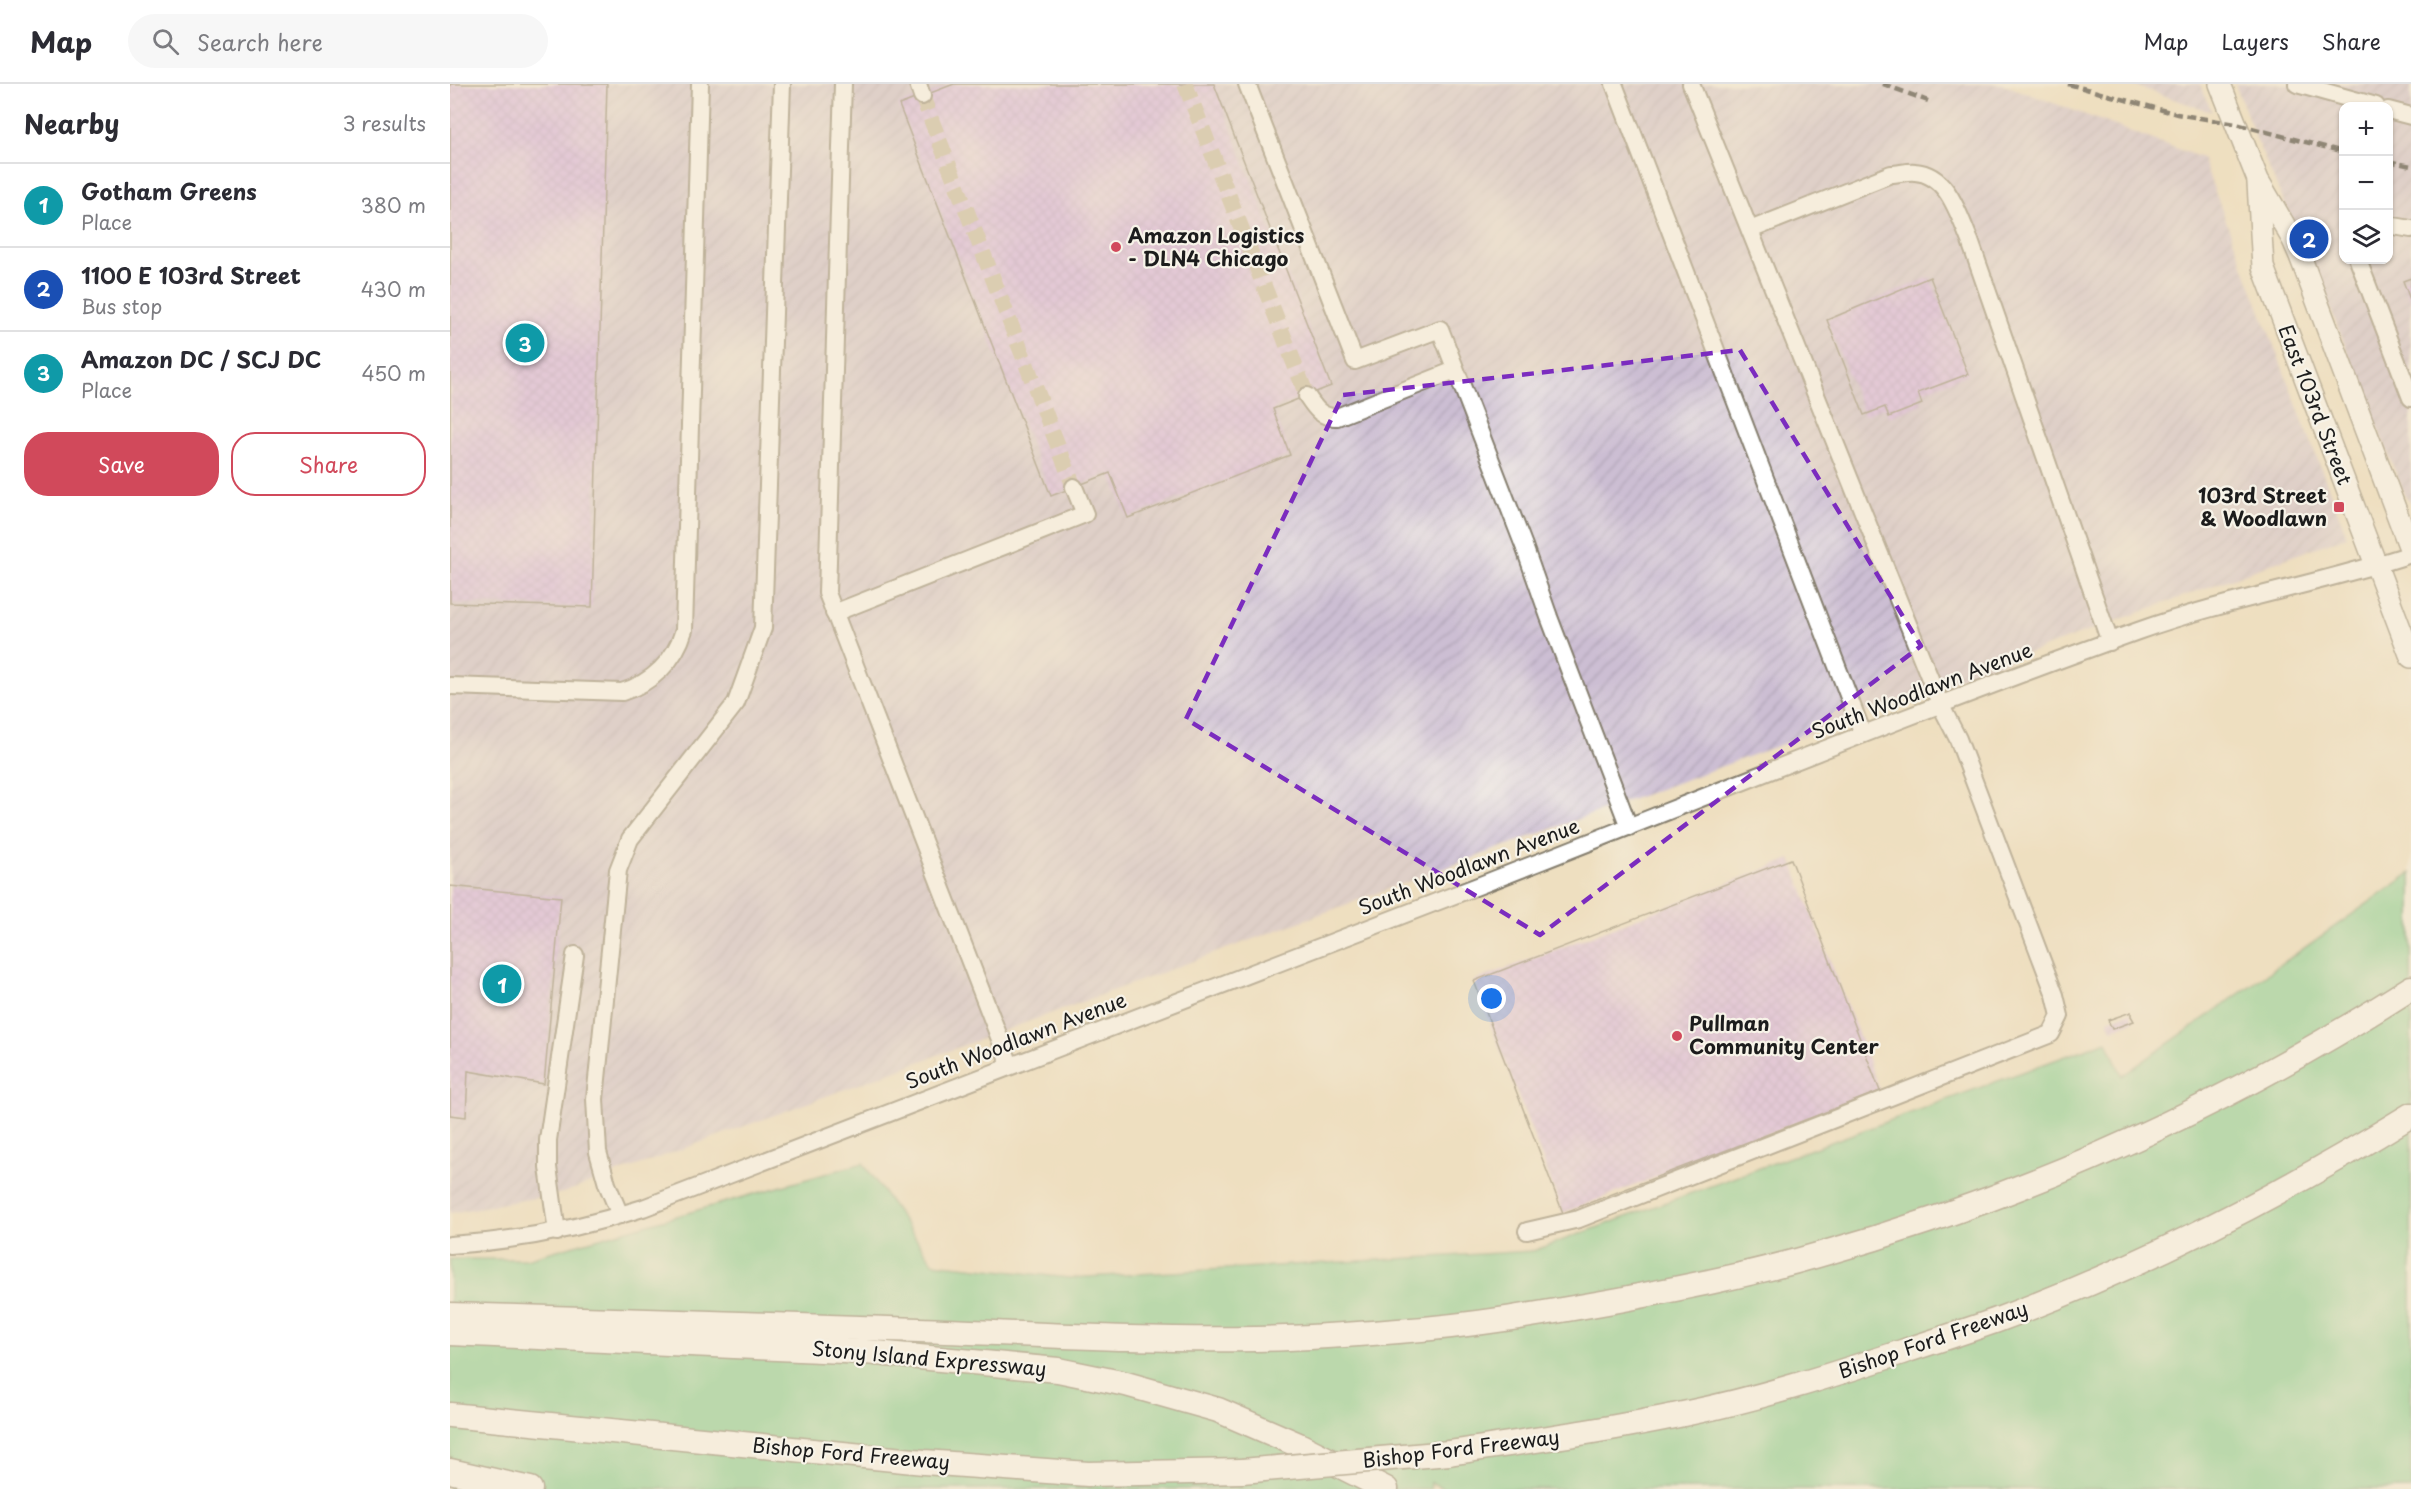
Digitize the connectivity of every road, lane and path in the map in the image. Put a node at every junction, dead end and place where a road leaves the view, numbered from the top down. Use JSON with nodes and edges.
{"nodes":[{"id":1,"x":700,"y":84,"type":"edge"},
{"id":2,"x":782,"y":84,"type":"edge"},
{"id":3,"x":843,"y":84,"type":"edge"},
{"id":4,"x":1247,"y":84,"type":"edge"},
{"id":5,"x":1614,"y":84,"type":"edge"},
{"id":6,"x":1691,"y":84,"type":"edge"},
{"id":7,"x":2220,"y":84,"type":"edge"},
{"id":8,"x":2297,"y":84,"type":"edge"},
{"id":9,"x":2362,"y":102,"type":"edge"},
{"id":10,"x":2393,"y":111,"type":"edge"},
{"id":11,"x":2411,"y":116,"type":"edge"},
{"id":12,"x":2258,"y":180,"type":"junction"},
{"id":13,"x":2393,"y":226,"type":"edge"},
{"id":14,"x":2411,"y":229,"type":"edge"},
{"id":15,"x":1749,"y":230,"type":"junction"},
{"id":16,"x":2360,"y":264,"type":"edge"},
{"id":17,"x":1455,"y":370,"type":"junction"},
{"id":18,"x":1307,"y":396,"type":"tunnel mouth"},
{"id":19,"x":2411,"y":398,"type":"edge"},
{"id":20,"x":1074,"y":487,"type":"tunnel mouth"},
{"id":21,"x":2411,"y":553,"type":"edge"},
{"id":22,"x":2375,"y":566,"type":"junction"},
{"id":23,"x":834,"y":613,"type":"junction"},
{"id":24,"x":2109,"y":642,"type":"junction"},
{"id":25,"x":2411,"y":657,"type":"edge"},
{"id":26,"x":450,"y":686,"type":"edge"},
{"id":27,"x":1941,"y":706,"type":"junction"},
{"id":28,"x":1863,"y":734,"type":"junction"},
{"id":29,"x":1629,"y":827,"type":"junction"},
{"id":30,"x":575,"y":955,"type":"dead end"},
{"id":31,"x":2411,"y":988,"type":"edge"},
{"id":32,"x":1010,"y":1065,"type":"junction"},
{"id":33,"x":2411,"y":1116,"type":"edge"},
{"id":34,"x":620,"y":1215,"type":"junction"},
{"id":35,"x":1527,"y":1231,"type":"dead end"},
{"id":36,"x":552,"y":1233,"type":"junction"},
{"id":37,"x":450,"y":1245,"type":"edge"},
{"id":38,"x":450,"y":1315,"type":"edge"},
{"id":39,"x":450,"y":1333,"type":"edge"},
{"id":40,"x":450,"y":1415,"type":"edge"},
{"id":41,"x":450,"y":1471,"type":"edge"},
{"id":42,"x":530,"y":1489,"type":"edge"},
{"id":43,"x":1386,"y":1489,"type":"edge"}],
"edges":[{"from":1,"to":26,"type":"street"},
{"from":2,"to":34,"type":"street"},
{"from":3,"to":23,"type":"street"},
{"from":4,"to":17,"type":"street"},
{"from":5,"to":28,"type":"street"},
{"from":6,"to":15,"type":"street"},
{"from":7,"to":12,"type":"main road","name":"East 103rd Street"},
{"from":8,"to":9,"type":"street"},
{"from":10,"to":11,"type":"street"},
{"from":12,"to":21,"type":"main road","name":"East 103rd Street"},
{"from":12,"to":22,"type":"main road","name":"East 103rd Street"},
{"from":13,"to":14,"type":"street"},
{"from":15,"to":24,"type":"street"},
{"from":15,"to":27,"type":"street"},
{"from":16,"to":19,"type":"street"},
{"from":17,"to":18,"type":"street"},
{"from":17,"to":29,"type":"street"},
{"from":20,"to":23,"type":"street"},
{"from":21,"to":22,"type":"street","name":"South Woodlawn Avenue"},
{"from":22,"to":24,"type":"street","name":"South Woodlawn Avenue"},
{"from":22,"to":25,"type":"main road","name":"East 103rd Street"},
{"from":23,"to":32,"type":"street"},
{"from":24,"to":27,"type":"street","name":"South Woodlawn Avenue"},
{"from":27,"to":28,"type":"street","name":"South Woodlawn Avenue"},
{"from":27,"to":35,"type":"street"},
{"from":28,"to":29,"type":"street","name":"South Woodlawn Avenue"},
{"from":29,"to":32,"type":"street","name":"South Woodlawn Avenue"},
{"from":30,"to":36,"type":"street"},
{"from":31,"to":38,"type":"highway"},
{"from":32,"to":34,"type":"street","name":"South Woodlawn Avenue"},
{"from":33,"to":40,"type":"highway","name":"Bishop Ford Freeway","bridge":true},
{"from":34,"to":36,"type":"street","name":"South Woodlawn Avenue"},
{"from":36,"to":37,"type":"street","name":"South Woodlawn Avenue"},
{"from":39,"to":43,"type":"highway","name":"Stony Island Expressway"},
{"from":41,"to":42,"type":"highway"}]}
